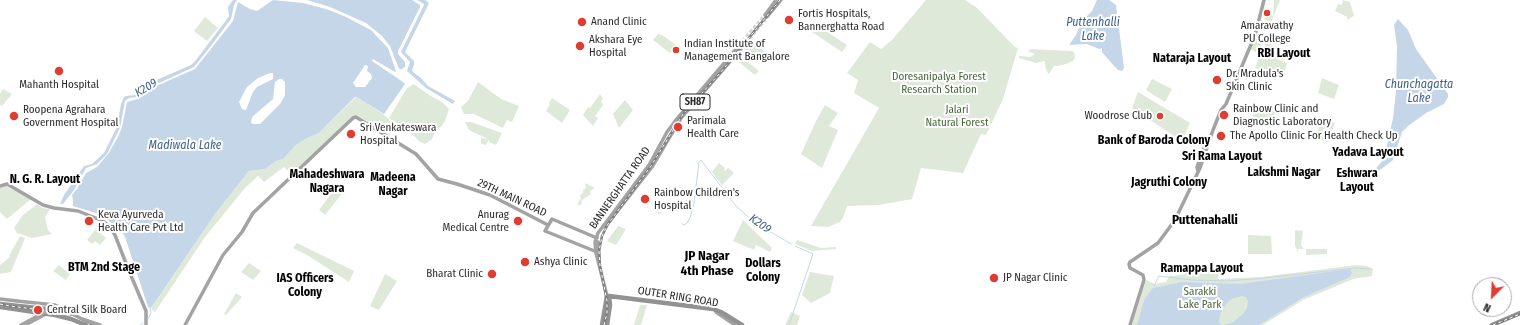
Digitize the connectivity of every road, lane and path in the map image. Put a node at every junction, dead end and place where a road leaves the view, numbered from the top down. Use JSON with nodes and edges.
{"nodes":[{"id":1,"x":776,"y":0,"type":"edge"},
{"id":2,"x":781,"y":0,"type":"edge"},
{"id":3,"x":1264,"y":0,"type":"edge"},
{"id":4,"x":745,"y":42,"type":"tunnel mouth"},
{"id":5,"x":0,"y":186,"type":"edge"},
{"id":6,"x":547,"y":226,"type":"junction"},
{"id":7,"x":597,"y":238,"type":"junction"},
{"id":8,"x":597,"y":252,"type":"junction"},
{"id":9,"x":608,"y":297,"type":"junction"},
{"id":10,"x":0,"y":303,"type":"edge"},
{"id":11,"x":49,"y":313,"type":"junction"},
{"id":12,"x":1520,"y":315,"type":"edge"},
{"id":13,"x":82,"y":319,"type":"junction"},
{"id":14,"x":22,"y":325,"type":"edge"},
{"id":15,"x":87,"y":325,"type":"edge"},
{"id":16,"x":96,"y":325,"type":"edge"},
{"id":17,"x":100,"y":325,"type":"edge"},
{"id":18,"x":146,"y":325,"type":"edge"},
{"id":19,"x":186,"y":325,"type":"edge"},
{"id":20,"x":602,"y":325,"type":"edge"},
{"id":21,"x":607,"y":325,"type":"edge"},
{"id":22,"x":740,"y":325,"type":"edge"},
{"id":23,"x":1130,"y":325,"type":"edge"},
{"id":24,"x":1492,"y":325,"type":"edge"},
{"id":25,"x":1497,"y":325,"type":"edge"}],
"edges":[{"from":1,"to":2,"type":"main road"},
{"from":3,"to":23,"type":"main road"},
{"from":4,"to":7,"type":"main road","name":"BANNERGHATTA ROAD","number":"SH87"},
{"from":5,"to":18,"type":"main road"},
{"from":6,"to":7,"type":"main road"},
{"from":6,"to":8,"type":"main road"},
{"from":6,"to":19,"type":"main road","name":"29TH MAIN ROAD"},
{"from":7,"to":8,"type":"main road","name":"BANNERGHATTA ROAD"},
{"from":8,"to":9,"type":"main road","name":"BANNERGHATTA ROAD"},
{"from":9,"to":20,"type":"highway","name":"BANNERGHATTA ROAD"},
{"from":9,"to":21,"type":"highway","name":"BANNERGHATTA ROAD"},
{"from":9,"to":22,"type":"highway","name":"OUTER RING ROAD"},
{"from":10,"to":11,"type":"highway"},
{"from":10,"to":13,"type":"main road","bridge":true},
{"from":10,"to":16,"type":"highway"},
{"from":11,"to":14,"type":"main road","bridge":true},
{"from":11,"to":14,"type":"main road","bridge":true},
{"from":11,"to":15,"type":"highway"},
{"from":12,"to":24,"type":"highway"},
{"from":12,"to":25,"type":"highway"},
{"from":13,"to":16,"type":"main road","bridge":true},
{"from":13,"to":17,"type":"main road","bridge":true}]}
